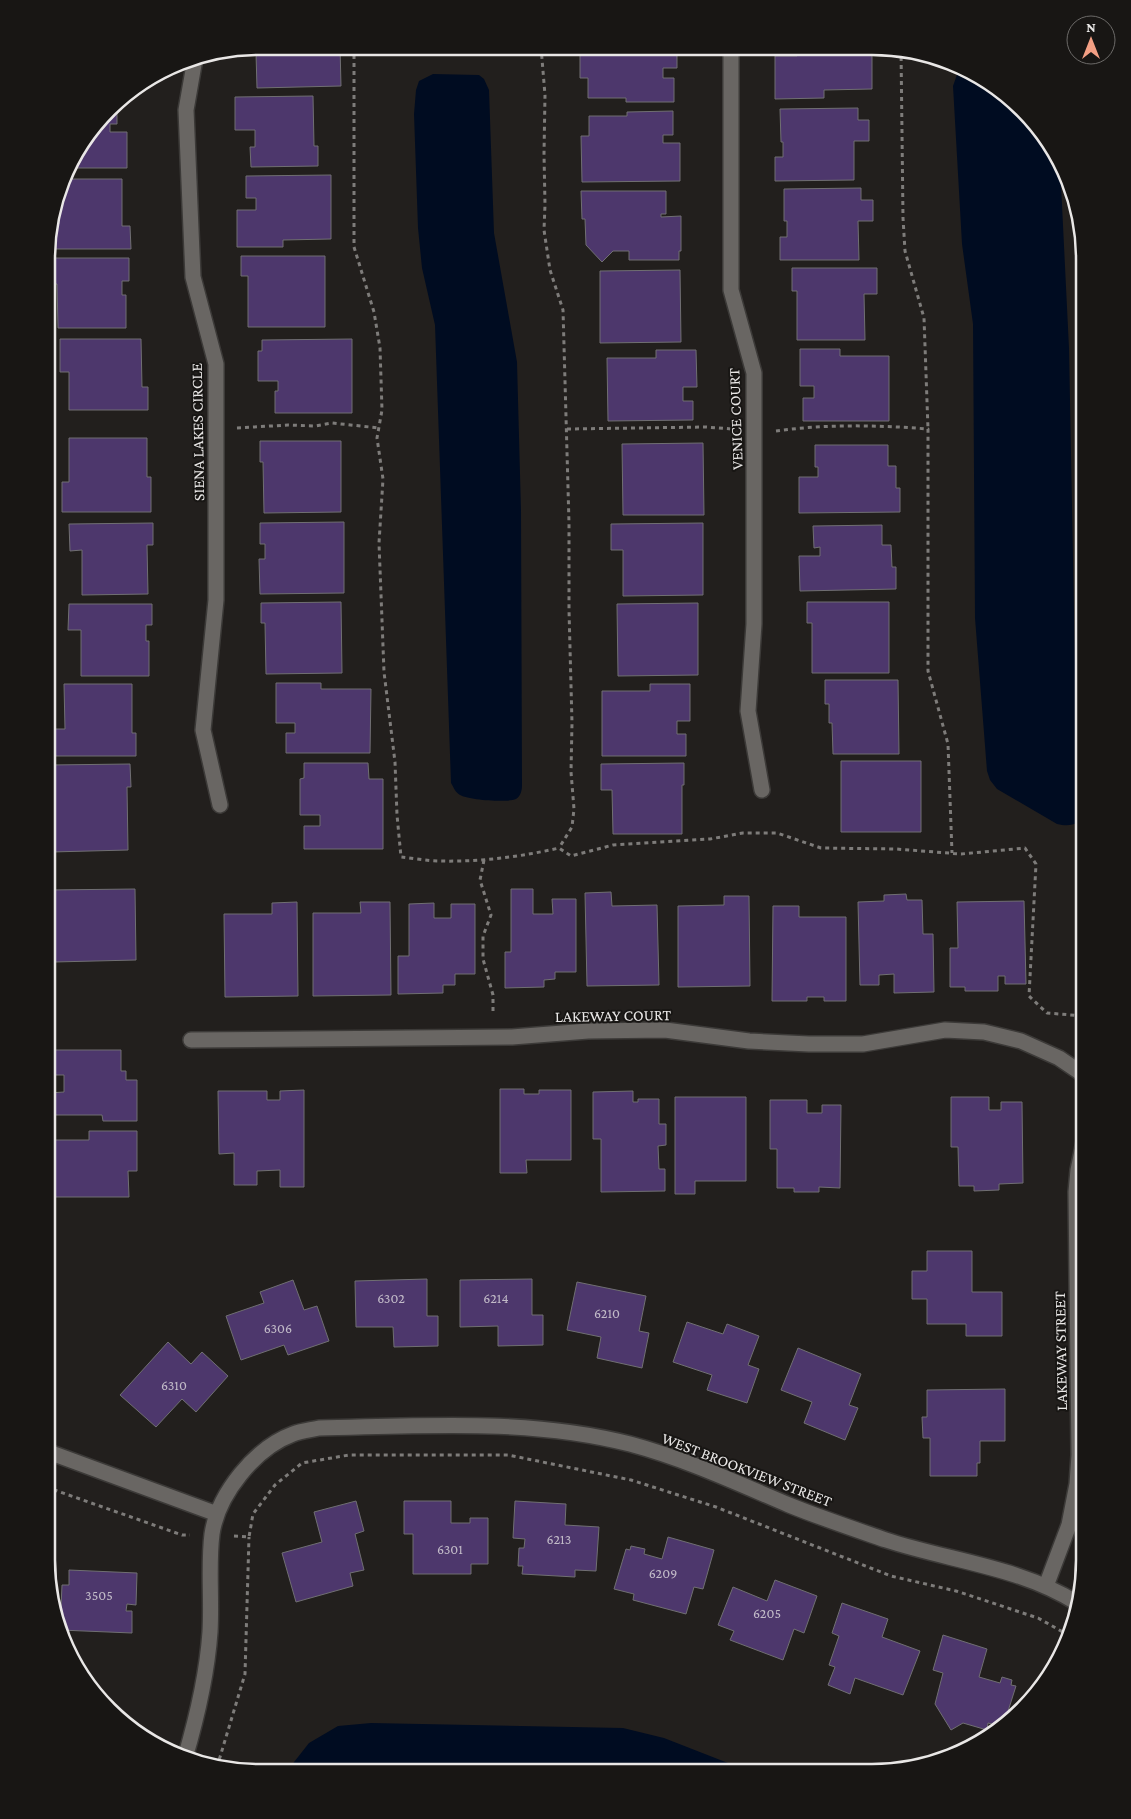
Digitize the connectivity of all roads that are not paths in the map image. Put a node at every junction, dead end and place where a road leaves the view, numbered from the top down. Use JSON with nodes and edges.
{"nodes":[{"id":1,"x":730,"y":55,"type":"edge"},
{"id":2,"x":194,"y":66,"type":"edge"},
{"id":3,"x":762,"y":790,"type":"dead end"},
{"id":4,"x":220,"y":805,"type":"dead end"},
{"id":5,"x":191,"y":1040,"type":"dead end"},
{"id":6,"x":1076,"y":1070,"type":"edge"},
{"id":7,"x":55,"y":1454,"type":"edge"},
{"id":8,"x":1076,"y":1493,"type":"edge"},
{"id":9,"x":217,"y":1514,"type":"junction"},
{"id":10,"x":1046,"y":1586,"type":"junction"},
{"id":11,"x":1072,"y":1600,"type":"edge"},
{"id":12,"x":186,"y":1750,"type":"edge"}],
"edges":[{"from":1,"to":3,"type":"street","name":"VENICE COURT"},
{"from":2,"to":4,"type":"street","name":"SIENA LAKES CIRCLE"},
{"from":5,"to":6,"type":"street","name":"LAKEWAY COURT"},
{"from":7,"to":9,"type":"street"},
{"from":8,"to":10,"type":"street","name":"LAKEWAY STREET"},
{"from":9,"to":10,"type":"street","name":"WEST BROOKVIEW STREET"},
{"from":9,"to":12,"type":"street","name":"WEST BROOKVIEW STREET"},
{"from":10,"to":11,"type":"street","name":"WEST BROOKVIEW STREET"}]}
